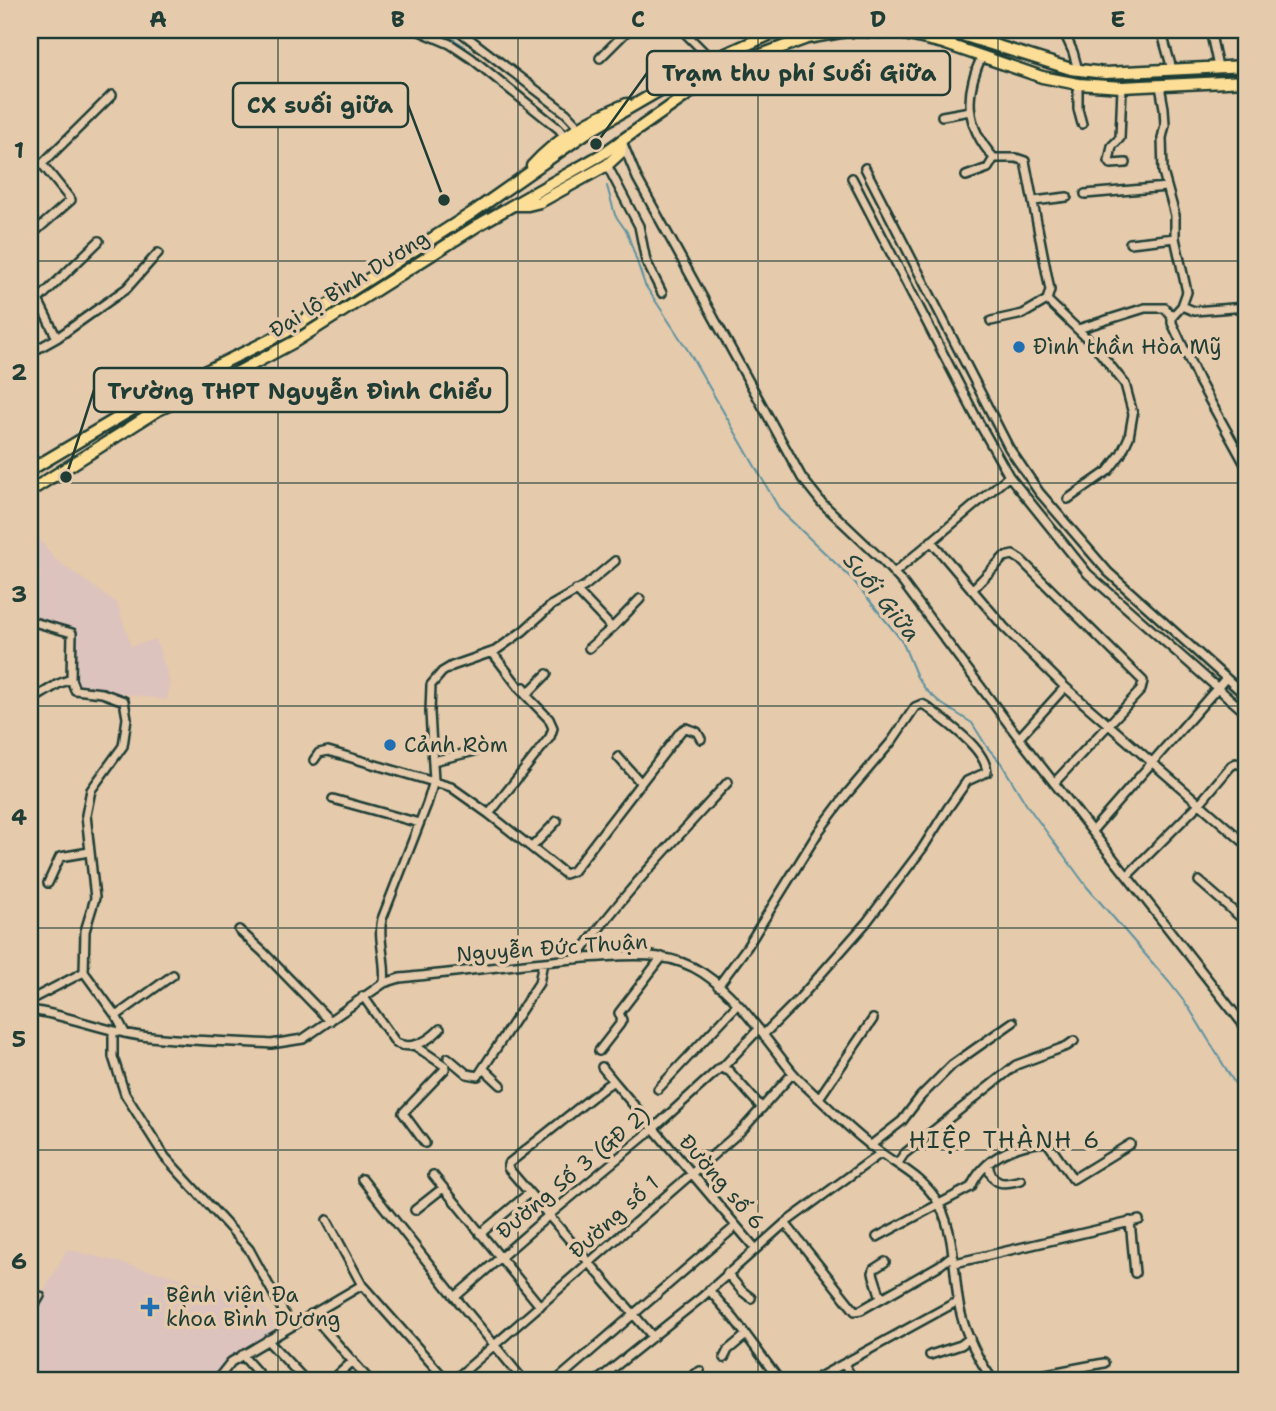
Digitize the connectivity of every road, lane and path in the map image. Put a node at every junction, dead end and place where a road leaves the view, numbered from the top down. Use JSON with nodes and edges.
{"nodes":[{"id":1,"x":416,"y":30,"type":"edge"},
{"id":2,"x":458,"y":30,"type":"edge"},
{"id":3,"x":628,"y":30,"type":"edge"},
{"id":4,"x":682,"y":30,"type":"edge"},
{"id":5,"x":762,"y":30,"type":"edge"},
{"id":6,"x":780,"y":30,"type":"edge"},
{"id":7,"x":796,"y":30,"type":"edge"},
{"id":8,"x":946,"y":30,"type":"edge"},
{"id":9,"x":1063,"y":30,"type":"edge"},
{"id":10,"x":1161,"y":30,"type":"edge"},
{"id":11,"x":1210,"y":30,"type":"edge"},
{"id":12,"x":973,"y":34,"type":"edge"},
{"id":13,"x":803,"y":37,"type":"edge"},
{"id":14,"x":746,"y":43,"type":"junction"},
{"id":15,"x":982,"y":56,"type":"junction"},
{"id":16,"x":600,"y":58,"type":"dead end"},
{"id":17,"x":712,"y":60,"type":"junction"},
{"id":18,"x":1246,"y":66,"type":"edge"},
{"id":19,"x":1218,"y":67,"type":"junction"},
{"id":20,"x":1172,"y":69,"type":"junction"},
{"id":21,"x":1077,"y":70,"type":"junction"},
{"id":22,"x":723,"y":73,"type":"junction"},
{"id":23,"x":1246,"y":81,"type":"edge"},
{"id":24,"x":1078,"y":84,"type":"junction"},
{"id":25,"x":1160,"y":86,"type":"junction"},
{"id":26,"x":1122,"y":87,"type":"junction"},
{"id":27,"x":112,"y":95,"type":"dead end"},
{"id":28,"x":970,"y":111,"type":"junction"},
{"id":29,"x":942,"y":116,"type":"dead end"},
{"id":30,"x":1082,"y":124,"type":"dead end"},
{"id":31,"x":583,"y":131,"type":"junction"},
{"id":32,"x":622,"y":140,"type":"junction"},
{"id":33,"x":569,"y":141,"type":"junction"},
{"id":34,"x":994,"y":158,"type":"junction"},
{"id":35,"x":1126,"y":163,"type":"dead end"},
{"id":36,"x":607,"y":165,"type":"junction"},
{"id":37,"x":864,"y":168,"type":"dead end"},
{"id":38,"x":967,"y":176,"type":"dead end"},
{"id":39,"x":852,"y":178,"type":"dead end"},
{"id":40,"x":1167,"y":187,"type":"junction"},
{"id":41,"x":1085,"y":194,"type":"dead end"},
{"id":42,"x":1067,"y":197,"type":"dead end"},
{"id":43,"x":1034,"y":201,"type":"junction"},
{"id":44,"x":513,"y":205,"type":"junction"},
{"id":45,"x":30,"y":236,"type":"edge"},
{"id":46,"x":1175,"y":238,"type":"junction"},
{"id":47,"x":99,"y":241,"type":"dead end"},
{"id":48,"x":1130,"y":243,"type":"dead end"},
{"id":49,"x":158,"y":253,"type":"dead end"},
{"id":50,"x":30,"y":287,"type":"edge"},
{"id":51,"x":662,"y":293,"type":"dead end"},
{"id":52,"x":38,"y":300,"type":"junction"},
{"id":53,"x":1047,"y":300,"type":"junction"},
{"id":54,"x":1182,"y":306,"type":"junction"},
{"id":55,"x":1246,"y":307,"type":"edge"},
{"id":56,"x":1172,"y":317,"type":"junction"},
{"id":57,"x":991,"y":321,"type":"dead end"},
{"id":58,"x":1078,"y":329,"type":"junction"},
{"id":59,"x":57,"y":338,"type":"junction"},
{"id":60,"x":30,"y":353,"type":"edge"},
{"id":61,"x":1246,"y":466,"type":"edge"},
{"id":62,"x":30,"y":470,"type":"edge"},
{"id":63,"x":1009,"y":476,"type":"junction"},
{"id":64,"x":30,"y":491,"type":"edge"},
{"id":65,"x":1068,"y":499,"type":"dead end"},
{"id":66,"x":931,"y":541,"type":"junction"},
{"id":67,"x":615,"y":561,"type":"dead end"},
{"id":68,"x":894,"y":573,"type":"junction"},
{"id":69,"x":576,"y":590,"type":"junction"},
{"id":70,"x":972,"y":590,"type":"junction"},
{"id":71,"x":640,"y":599,"type":"dead end"},
{"id":72,"x":30,"y":621,"type":"edge"},
{"id":73,"x":612,"y":628,"type":"junction"},
{"id":74,"x":589,"y":648,"type":"dead end"},
{"id":75,"x":494,"y":651,"type":"junction"},
{"id":76,"x":547,"y":674,"type":"dead end"},
{"id":77,"x":1226,"y":678,"type":"junction"},
{"id":78,"x":71,"y":679,"type":"junction"},
{"id":79,"x":1065,"y":687,"type":"junction"},
{"id":80,"x":1216,"y":688,"type":"junction"},
{"id":81,"x":1246,"y":696,"type":"edge"},
{"id":82,"x":30,"y":701,"type":"edge"},
{"id":83,"x":1246,"y":713,"type":"edge"},
{"id":84,"x":1107,"y":724,"type":"junction"},
{"id":85,"x":1019,"y":738,"type":"junction"},
{"id":86,"x":701,"y":739,"type":"dead end"},
{"id":87,"x":475,"y":751,"type":"dead end"},
{"id":88,"x":618,"y":757,"type":"dead end"},
{"id":89,"x":314,"y":760,"type":"dead end"},
{"id":90,"x":433,"y":761,"type":"junction"},
{"id":91,"x":1154,"y":762,"type":"junction"},
{"id":92,"x":1246,"y":766,"type":"edge"},
{"id":93,"x":434,"y":781,"type":"junction"},
{"id":94,"x":729,"y":782,"type":"dead end"},
{"id":95,"x":641,"y":783,"type":"junction"},
{"id":96,"x":1054,"y":783,"type":"junction"},
{"id":97,"x":332,"y":799,"type":"dead end"},
{"id":98,"x":1200,"y":803,"type":"junction"},
{"id":99,"x":489,"y":814,"type":"junction"},
{"id":100,"x":557,"y":821,"type":"dead end"},
{"id":101,"x":419,"y":823,"type":"junction"},
{"id":102,"x":1092,"y":831,"type":"junction"},
{"id":103,"x":1246,"y":844,"type":"edge"},
{"id":104,"x":532,"y":847,"type":"junction"},
{"id":105,"x":89,"y":852,"type":"junction"},
{"id":106,"x":1127,"y":877,"type":"junction"},
{"id":107,"x":1199,"y":881,"type":"dead end"},
{"id":108,"x":48,"y":883,"type":"dead end"},
{"id":109,"x":1246,"y":922,"type":"edge"},
{"id":110,"x":239,"y":930,"type":"dead end"},
{"id":111,"x":662,"y":957,"type":"junction"},
{"id":112,"x":576,"y":959,"type":"junction"},
{"id":113,"x":543,"y":962,"type":"junction"},
{"id":114,"x":85,"y":972,"type":"junction"},
{"id":115,"x":173,"y":975,"type":"dead end"},
{"id":116,"x":384,"y":983,"type":"junction"},
{"id":117,"x":718,"y":986,"type":"junction"},
{"id":118,"x":363,"y":996,"type":"junction"},
{"id":119,"x":30,"y":1000,"type":"edge"},
{"id":120,"x":737,"y":1005,"type":"junction"},
{"id":121,"x":30,"y":1010,"type":"edge"},
{"id":122,"x":116,"y":1016,"type":"junction"},
{"id":123,"x":873,"y":1019,"type":"dead end"},
{"id":124,"x":330,"y":1021,"type":"junction"},
{"id":125,"x":1013,"y":1022,"type":"dead end"},
{"id":126,"x":1246,"y":1027,"type":"edge"},
{"id":127,"x":440,"y":1029,"type":"dead end"},
{"id":128,"x":113,"y":1031,"type":"junction"},
{"id":129,"x":762,"y":1031,"type":"junction"},
{"id":130,"x":125,"y":1033,"type":"junction"},
{"id":131,"x":1074,"y":1041,"type":"dead end"},
{"id":132,"x":414,"y":1045,"type":"junction"},
{"id":133,"x":599,"y":1051,"type":"dead end"},
{"id":134,"x":448,"y":1058,"type":"dead end"},
{"id":135,"x":603,"y":1067,"type":"dead end"},
{"id":136,"x":722,"y":1068,"type":"junction"},
{"id":137,"x":484,"y":1069,"type":"junction"},
{"id":138,"x":793,"y":1073,"type":"junction"},
{"id":139,"x":615,"y":1083,"type":"junction"},
{"id":140,"x":501,"y":1085,"type":"dead end"},
{"id":141,"x":658,"y":1089,"type":"dead end"},
{"id":142,"x":819,"y":1098,"type":"junction"},
{"id":143,"x":762,"y":1108,"type":"junction"},
{"id":144,"x":653,"y":1129,"type":"junction"},
{"id":145,"x":425,"y":1143,"type":"dead end"},
{"id":146,"x":1130,"y":1144,"type":"dead end"},
{"id":147,"x":870,"y":1146,"type":"junction"},
{"id":148,"x":881,"y":1153,"type":"junction"},
{"id":149,"x":898,"y":1163,"type":"junction"},
{"id":150,"x":988,"y":1164,"type":"junction"},
{"id":151,"x":690,"y":1173,"type":"junction"},
{"id":152,"x":433,"y":1175,"type":"dead end"},
{"id":153,"x":362,"y":1179,"type":"dead end"},
{"id":154,"x":1021,"y":1180,"type":"dead end"},
{"id":155,"x":443,"y":1188,"type":"junction"},
{"id":156,"x":529,"y":1193,"type":"junction"},
{"id":157,"x":938,"y":1203,"type":"junction"},
{"id":158,"x":415,"y":1210,"type":"dead end"},
{"id":159,"x":548,"y":1216,"type":"junction"},
{"id":160,"x":327,"y":1220,"type":"dead end"},
{"id":161,"x":785,"y":1223,"type":"junction"},
{"id":162,"x":736,"y":1226,"type":"junction"},
{"id":163,"x":480,"y":1234,"type":"junction"},
{"id":164,"x":877,"y":1237,"type":"dead end"},
{"id":165,"x":755,"y":1248,"type":"junction"},
{"id":166,"x":499,"y":1258,"type":"junction"},
{"id":167,"x":954,"y":1259,"type":"junction"},
{"id":168,"x":885,"y":1262,"type":"dead end"},
{"id":169,"x":589,"y":1264,"type":"junction"},
{"id":170,"x":727,"y":1273,"type":"junction"},
{"id":171,"x":1135,"y":1273,"type":"dead end"},
{"id":172,"x":362,"y":1285,"type":"junction"},
{"id":173,"x":709,"y":1290,"type":"junction"},
{"id":174,"x":40,"y":1296,"type":"dead end"},
{"id":175,"x":454,"y":1297,"type":"junction"},
{"id":176,"x":751,"y":1298,"type":"dead end"},
{"id":177,"x":881,"y":1298,"type":"junction"},
{"id":178,"x":958,"y":1301,"type":"junction"},
{"id":179,"x":540,"y":1306,"type":"junction"},
{"id":180,"x":30,"y":1313,"type":"edge"},
{"id":181,"x":634,"y":1313,"type":"junction"},
{"id":182,"x":311,"y":1314,"type":"junction"},
{"id":183,"x":291,"y":1325,"type":"junction"},
{"id":184,"x":747,"y":1335,"type":"junction"},
{"id":185,"x":653,"y":1337,"type":"junction"},
{"id":186,"x":970,"y":1338,"type":"junction"},
{"id":187,"x":267,"y":1340,"type":"junction"},
{"id":188,"x":496,"y":1346,"type":"junction"},
{"id":189,"x":242,"y":1355,"type":"junction"},
{"id":190,"x":930,"y":1355,"type":"dead end"},
{"id":191,"x":724,"y":1358,"type":"dead end"},
{"id":192,"x":353,"y":1361,"type":"junction"},
{"id":193,"x":1104,"y":1363,"type":"dead end"},
{"id":194,"x":844,"y":1364,"type":"junction"},
{"id":195,"x":700,"y":1371,"type":"dead end"},
{"id":196,"x":610,"y":1372,"type":"junction"},
{"id":197,"x":992,"y":1379,"type":"edge"},
{"id":198,"x":216,"y":1381,"type":"edge"},
{"id":199,"x":265,"y":1381,"type":"edge"},
{"id":200,"x":306,"y":1381,"type":"edge"},
{"id":201,"x":331,"y":1381,"type":"edge"},
{"id":202,"x":370,"y":1381,"type":"edge"},
{"id":203,"x":447,"y":1381,"type":"edge"},
{"id":204,"x":453,"y":1381,"type":"edge"},
{"id":205,"x":524,"y":1381,"type":"edge"},
{"id":206,"x":555,"y":1381,"type":"edge"},
{"id":207,"x":597,"y":1381,"type":"edge"},
{"id":208,"x":617,"y":1381,"type":"edge"},
{"id":209,"x":681,"y":1381,"type":"edge"},
{"id":210,"x":780,"y":1381,"type":"edge"},
{"id":211,"x":812,"y":1381,"type":"edge"},
{"id":212,"x":854,"y":1381,"type":"edge"},
{"id":213,"x":983,"y":1381,"type":"edge"},
{"id":214,"x":1009,"y":1381,"type":"edge"}],
"edges":[{"from":1,"to":33,"type":"street"},
{"from":2,"to":31,"type":"street"},
{"from":3,"to":16,"type":"street"},
{"from":4,"to":17,"type":"street"},
{"from":5,"to":14,"type":"highway"},
{"from":6,"to":14,"type":"highway","name":"Đại lộ Bình Dương"},
{"from":7,"to":13,"type":"highway"},
{"from":8,"to":12,"type":"highway"},
{"from":9,"to":21,"type":"street"},
{"from":10,"to":20,"type":"street"},
{"from":11,"to":19,"type":"street"},
{"from":12,"to":21,"type":"highway"},
{"from":13,"to":15,"type":"highway","name":"Đại lộ Bình Dương"},
{"from":13,"to":22,"type":"highway","name":"Đại lộ Bình Dương"},
{"from":14,"to":17,"type":"highway","name":"Đại lộ Bình Dương"},
{"from":15,"to":24,"type":"highway","name":"Đại lộ Bình Dương"},
{"from":15,"to":28,"type":"street"},
{"from":17,"to":22,"type":"highway"},
{"from":17,"to":31,"type":"highway","name":"Đại lộ Bình Dương"},
{"from":18,"to":19,"type":"highway"},
{"from":19,"to":20,"type":"highway"},
{"from":20,"to":21,"type":"highway"},
{"from":22,"to":32,"type":"highway","name":"Đại lộ Bình Dương"},
{"from":23,"to":25,"type":"highway","name":"Đại lộ Bình Dương"},
{"from":24,"to":26,"type":"highway","name":"Đại lộ Bình Dương"},
{"from":24,"to":30,"type":"street"},
{"from":25,"to":26,"type":"highway","name":"Đại lộ Bình Dương"},
{"from":25,"to":40,"type":"street"},
{"from":26,"to":35,"type":"street"},
{"from":27,"to":45,"type":"street"},
{"from":28,"to":29,"type":"street"},
{"from":28,"to":34,"type":"street"},
{"from":31,"to":33,"type":"highway","name":"Đại lộ Bình Dương"},
{"from":32,"to":36,"type":"highway"},
{"from":32,"to":44,"type":"highway","name":"Đại lộ Bình Dương"},
{"from":32,"to":68,"type":"street"},
{"from":33,"to":62,"type":"highway","name":"Đại lộ Bình Dương"},
{"from":34,"to":38,"type":"street"},
{"from":34,"to":43,"type":"street"},
{"from":36,"to":44,"type":"highway"},
{"from":36,"to":51,"type":"street"},
{"from":37,"to":77,"type":"street"},
{"from":39,"to":63,"type":"street"},
{"from":40,"to":41,"type":"street"},
{"from":40,"to":46,"type":"street"},
{"from":42,"to":43,"type":"street"},
{"from":43,"to":53,"type":"street"},
{"from":44,"to":64,"type":"highway","name":"Đại lộ Bình Dương"},
{"from":46,"to":48,"type":"street"},
{"from":46,"to":54,"type":"street"},
{"from":47,"to":52,"type":"street"},
{"from":49,"to":59,"type":"street"},
{"from":50,"to":52,"type":"street"},
{"from":52,"to":59,"type":"street"},
{"from":53,"to":57,"type":"street"},
{"from":53,"to":58,"type":"street"},
{"from":54,"to":55,"type":"street"},
{"from":54,"to":56,"type":"street"},
{"from":56,"to":58,"type":"street"},
{"from":56,"to":61,"type":"street"},
{"from":58,"to":65,"type":"street"},
{"from":59,"to":60,"type":"street"},
{"from":63,"to":66,"type":"street"},
{"from":63,"to":80,"type":"street"},
{"from":66,"to":68,"type":"street"},
{"from":66,"to":70,"type":"street"},
{"from":67,"to":69,"type":"street"},
{"from":68,"to":85,"type":"street"},
{"from":69,"to":73,"type":"street"},
{"from":69,"to":75,"type":"street"},
{"from":70,"to":79,"type":"street"},
{"from":70,"to":84,"type":"street"},
{"from":71,"to":73,"type":"street"},
{"from":72,"to":78,"type":"street"},
{"from":73,"to":74,"type":"street"},
{"from":75,"to":76,"type":"street"},
{"from":75,"to":90,"type":"street"},
{"from":75,"to":99,"type":"street"},
{"from":77,"to":80,"type":"street"},
{"from":77,"to":81,"type":"street"},
{"from":78,"to":82,"type":"street"},
{"from":78,"to":105,"type":"street"},
{"from":79,"to":84,"type":"street"},
{"from":79,"to":85,"type":"street"},
{"from":80,"to":83,"type":"street"},
{"from":80,"to":91,"type":"street"},
{"from":84,"to":91,"type":"street"},
{"from":84,"to":96,"type":"street"},
{"from":85,"to":96,"type":"street"},
{"from":86,"to":95,"type":"street"},
{"from":87,"to":90,"type":"street"},
{"from":88,"to":95,"type":"street"},
{"from":89,"to":93,"type":"street"},
{"from":90,"to":93,"type":"street"},
{"from":91,"to":98,"type":"street"},
{"from":91,"to":102,"type":"street"},
{"from":92,"to":98,"type":"street"},
{"from":93,"to":99,"type":"street"},
{"from":93,"to":101,"type":"street"},
{"from":94,"to":112,"type":"street"},
{"from":95,"to":104,"type":"street"},
{"from":96,"to":102,"type":"street"},
{"from":97,"to":101,"type":"street"},
{"from":98,"to":103,"type":"street"},
{"from":98,"to":106,"type":"street"},
{"from":99,"to":104,"type":"street"},
{"from":100,"to":104,"type":"street"},
{"from":101,"to":116,"type":"street"},
{"from":102,"to":106,"type":"street"},
{"from":105,"to":108,"type":"street"},
{"from":105,"to":114,"type":"street"},
{"from":106,"to":126,"type":"street"},
{"from":107,"to":109,"type":"street"},
{"from":110,"to":124,"type":"street"},
{"from":111,"to":112,"type":"street","name":"Nguyễn Đức Thuận"},
{"from":111,"to":117,"type":"street","name":"Nguyễn Đức Thuận"},
{"from":111,"to":133,"type":"street"},
{"from":112,"to":113,"type":"street","name":"Nguyễn Đức Thuận"},
{"from":113,"to":116,"type":"street","name":"Nguyễn Đức Thuận"},
{"from":113,"to":137,"type":"street"},
{"from":114,"to":119,"type":"street"},
{"from":114,"to":122,"type":"street"},
{"from":115,"to":122,"type":"street"},
{"from":116,"to":118,"type":"street","name":"Nguyễn Đức Thuận"},
{"from":117,"to":120,"type":"street","name":"Nguyễn Đức Thuận"},
{"from":117,"to":129,"type":"street","name":"Đường Số 3 (GĐ 2)"},
{"from":118,"to":124,"type":"street","name":"Nguyễn Đức Thuận"},
{"from":118,"to":132,"type":"street"},
{"from":120,"to":129,"type":"street","name":"Nguyễn Đức Thuận"},
{"from":120,"to":141,"type":"street"},
{"from":121,"to":128,"type":"street","name":"Nguyễn Đức Thuận"},
{"from":122,"to":130,"type":"street"},
{"from":123,"to":142,"type":"street"},
{"from":124,"to":130,"type":"street","name":"Nguyễn Đức Thuận"},
{"from":125,"to":147,"type":"street"},
{"from":127,"to":132,"type":"street"},
{"from":128,"to":130,"type":"street","name":"Nguyễn Đức Thuận"},
{"from":128,"to":183,"type":"street"},
{"from":129,"to":136,"type":"street","name":"Đường Số 3 (GĐ 2)"},
{"from":129,"to":138,"type":"street","name":"Nguyễn Đức Thuận"},
{"from":131,"to":149,"type":"street"},
{"from":132,"to":145,"type":"street"},
{"from":134,"to":137,"type":"street"},
{"from":135,"to":139,"type":"street","name":"Đường số 6"},
{"from":136,"to":143,"type":"street"},
{"from":136,"to":144,"type":"street","name":"Đường Số 3 (GĐ 2)"},
{"from":137,"to":140,"type":"street"},
{"from":138,"to":142,"type":"street","name":"Nguyễn Đức Thuận"},
{"from":138,"to":143,"type":"street","name":"Đường số 1"},
{"from":139,"to":144,"type":"street","name":"Đường số 6"},
{"from":139,"to":156,"type":"street"},
{"from":142,"to":147,"type":"street","name":"Nguyễn Đức Thuận"},
{"from":143,"to":151,"type":"street","name":"Đường số 1"},
{"from":144,"to":151,"type":"street","name":"Đường số 6"},
{"from":144,"to":159,"type":"street","name":"Đường Số 3 (GĐ 2)"},
{"from":146,"to":150,"type":"street"},
{"from":147,"to":148,"type":"street","name":"Nguyễn Đức Thuận"},
{"from":148,"to":149,"type":"street","name":"Nguyễn Đức Thuận"},
{"from":148,"to":161,"type":"street"},
{"from":149,"to":157,"type":"street","name":"Nguyễn Đức Thuận"},
{"from":150,"to":154,"type":"street"},
{"from":150,"to":157,"type":"street"},
{"from":151,"to":162,"type":"street","name":"Đường số 6"},
{"from":151,"to":169,"type":"street","name":"Đường số 1"},
{"from":152,"to":155,"type":"street"},
{"from":153,"to":175,"type":"street"},
{"from":155,"to":158,"type":"street"},
{"from":155,"to":163,"type":"street"},
{"from":156,"to":159,"type":"street"},
{"from":156,"to":163,"type":"street"},
{"from":157,"to":164,"type":"street"},
{"from":157,"to":167,"type":"street","name":"Nguyễn Đức Thuận"},
{"from":159,"to":166,"type":"street","name":"Đường Số 3 (GĐ 2)"},
{"from":159,"to":169,"type":"street"},
{"from":160,"to":172,"type":"street"},
{"from":161,"to":165,"type":"street"},
{"from":161,"to":177,"type":"street"},
{"from":162,"to":165,"type":"street","name":"Đường số 6"},
{"from":162,"to":181,"type":"street"},
{"from":163,"to":166,"type":"street"},
{"from":165,"to":170,"type":"street"},
{"from":166,"to":175,"type":"street","name":"Đường Số 3 (GĐ 2)"},
{"from":166,"to":179,"type":"street"},
{"from":167,"to":171,"type":"street"},
{"from":167,"to":177,"type":"street"},
{"from":167,"to":178,"type":"street","name":"Nguyễn Đức Thuận"},
{"from":168,"to":177,"type":"street"},
{"from":169,"to":179,"type":"street","name":"Đường số 1"},
{"from":169,"to":181,"type":"street"},
{"from":170,"to":173,"type":"street"},
{"from":170,"to":176,"type":"street"},
{"from":172,"to":182,"type":"street"},
{"from":172,"to":203,"type":"street"},
{"from":173,"to":184,"type":"street"},
{"from":173,"to":185,"type":"street"},
{"from":174,"to":180,"type":"street"},
{"from":175,"to":188,"type":"street"},
{"from":178,"to":186,"type":"street","name":"Nguyễn Đức Thuận"},
{"from":178,"to":194,"type":"street"},
{"from":179,"to":188,"type":"street","name":"Đường số 1"},
{"from":181,"to":185,"type":"street"},
{"from":181,"to":206,"type":"street"},
{"from":182,"to":183,"type":"street"},
{"from":182,"to":192,"type":"street"},
{"from":183,"to":187,"type":"street"},
{"from":184,"to":191,"type":"street"},
{"from":184,"to":210,"type":"street"},
{"from":185,"to":196,"type":"street"},
{"from":186,"to":190,"type":"street"},
{"from":186,"to":197,"type":"street","name":"Nguyễn Đức Thuận"},
{"from":187,"to":189,"type":"street"},
{"from":187,"to":200,"type":"street"},
{"from":188,"to":204,"type":"street","name":"Đường số 1"},
{"from":188,"to":205,"type":"street"},
{"from":189,"to":198,"type":"street"},
{"from":189,"to":199,"type":"street"},
{"from":192,"to":201,"type":"street"},
{"from":192,"to":202,"type":"street"},
{"from":193,"to":214,"type":"street"},
{"from":194,"to":211,"type":"street"},
{"from":194,"to":212,"type":"street"},
{"from":195,"to":209,"type":"street"},
{"from":196,"to":207,"type":"street"},
{"from":196,"to":208,"type":"street"},
{"from":197,"to":213,"type":"street"}]}
